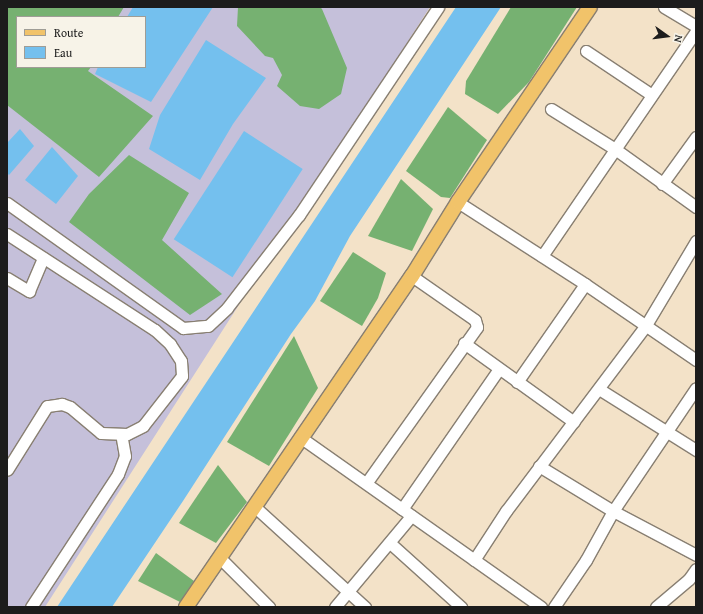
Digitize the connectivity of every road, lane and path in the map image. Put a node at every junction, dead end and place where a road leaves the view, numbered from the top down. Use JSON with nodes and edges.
{"nodes":[{"id":1,"x":438,"y":7,"type":"edge"},
{"id":2,"x":590,"y":7,"type":"edge"},
{"id":3,"x":664,"y":7,"type":"edge"},
{"id":4,"x":696,"y":26,"type":"edge"},
{"id":5,"x":696,"y":31,"type":"edge"},
{"id":6,"x":586,"y":51,"type":"dead end"},
{"id":7,"x":652,"y":94,"type":"junction"},
{"id":8,"x":551,"y":109,"type":"dead end"},
{"id":9,"x":696,"y":137,"type":"edge"},
{"id":10,"x":614,"y":149,"type":"junction"},
{"id":11,"x":662,"y":184,"type":"junction"},
{"id":12,"x":458,"y":202,"type":"junction"},
{"id":13,"x":7,"y":203,"type":"edge"},
{"id":14,"x":696,"y":207,"type":"edge"},
{"id":15,"x":7,"y":234,"type":"edge"},
{"id":16,"x":696,"y":241,"type":"edge"},
{"id":17,"x":542,"y":256,"type":"junction"},
{"id":18,"x":43,"y":258,"type":"junction"},
{"id":19,"x":412,"y":276,"type":"junction"},
{"id":20,"x":7,"y":278,"type":"edge"},
{"id":21,"x":586,"y":284,"type":"junction"},
{"id":22,"x":646,"y":325,"type":"junction"},
{"id":23,"x":464,"y":343,"type":"junction"},
{"id":24,"x":696,"y":360,"type":"edge"},
{"id":25,"x":499,"y":368,"type":"junction"},
{"id":26,"x":517,"y":382,"type":"junction"},
{"id":27,"x":696,"y":388,"type":"edge"},
{"id":28,"x":599,"y":389,"type":"junction"},
{"id":29,"x":574,"y":422,"type":"junction"},
{"id":30,"x":666,"y":431,"type":"junction"},
{"id":31,"x":121,"y":434,"type":"junction"},
{"id":32,"x":300,"y":437,"type":"junction"},
{"id":33,"x":696,"y":450,"type":"edge"},
{"id":34,"x":539,"y":466,"type":"junction"},
{"id":35,"x":7,"y":470,"type":"edge"},
{"id":36,"x":367,"y":482,"type":"junction"},
{"id":37,"x":255,"y":507,"type":"junction"},
{"id":38,"x":402,"y":509,"type":"junction"},
{"id":39,"x":613,"y":511,"type":"junction"},
{"id":40,"x":411,"y":516,"type":"junction"},
{"id":41,"x":390,"y":543,"type":"junction"},
{"id":42,"x":696,"y":555,"type":"edge"},
{"id":43,"x":219,"y":558,"type":"junction"},
{"id":44,"x":474,"y":560,"type":"junction"},
{"id":45,"x":696,"y":569,"type":"edge"},
{"id":46,"x":349,"y":591,"type":"junction"},
{"id":47,"x":31,"y":607,"type":"edge"},
{"id":48,"x":186,"y":607,"type":"edge"},
{"id":49,"x":269,"y":607,"type":"edge"},
{"id":50,"x":335,"y":607,"type":"edge"},
{"id":51,"x":365,"y":607,"type":"edge"},
{"id":52,"x":461,"y":607,"type":"edge"},
{"id":53,"x":541,"y":607,"type":"edge"},
{"id":54,"x":554,"y":607,"type":"edge"},
{"id":55,"x":656,"y":607,"type":"edge"}],
"edges":[{"from":1,"to":13,"type":"street"},
{"from":2,"to":12,"type":"main road"},
{"from":3,"to":4,"type":"street"},
{"from":5,"to":7,"type":"street"},
{"from":6,"to":7,"type":"street"},
{"from":7,"to":10,"type":"street"},
{"from":8,"to":10,"type":"street"},
{"from":9,"to":11,"type":"street"},
{"from":10,"to":11,"type":"street"},
{"from":10,"to":17,"type":"street"},
{"from":11,"to":14,"type":"street"},
{"from":12,"to":17,"type":"street"},
{"from":12,"to":19,"type":"main road"},
{"from":15,"to":18,"type":"street"},
{"from":16,"to":22,"type":"street"},
{"from":17,"to":21,"type":"street"},
{"from":18,"to":20,"type":"street"},
{"from":18,"to":31,"type":"street"},
{"from":19,"to":23,"type":"street"},
{"from":19,"to":32,"type":"main road"},
{"from":21,"to":22,"type":"street"},
{"from":21,"to":26,"type":"street"},
{"from":22,"to":24,"type":"street"},
{"from":22,"to":28,"type":"street"},
{"from":23,"to":25,"type":"street"},
{"from":23,"to":36,"type":"street"},
{"from":25,"to":26,"type":"street"},
{"from":25,"to":38,"type":"street"},
{"from":26,"to":29,"type":"street"},
{"from":27,"to":30,"type":"street"},
{"from":28,"to":29,"type":"street"},
{"from":28,"to":30,"type":"street"},
{"from":29,"to":34,"type":"street"},
{"from":30,"to":33,"type":"street"},
{"from":30,"to":39,"type":"street"},
{"from":31,"to":35,"type":"street"},
{"from":31,"to":47,"type":"street"},
{"from":32,"to":36,"type":"street"},
{"from":32,"to":37,"type":"main road"},
{"from":34,"to":39,"type":"street"},
{"from":34,"to":44,"type":"street"},
{"from":36,"to":38,"type":"street"},
{"from":37,"to":43,"type":"main road"},
{"from":37,"to":46,"type":"street"},
{"from":38,"to":40,"type":"street"},
{"from":39,"to":42,"type":"street"},
{"from":39,"to":54,"type":"street"},
{"from":40,"to":41,"type":"street"},
{"from":40,"to":44,"type":"street"},
{"from":41,"to":46,"type":"street"},
{"from":41,"to":52,"type":"street"},
{"from":43,"to":48,"type":"main road"},
{"from":43,"to":49,"type":"street"},
{"from":44,"to":53,"type":"street"},
{"from":45,"to":55,"type":"street"},
{"from":46,"to":50,"type":"street"},
{"from":46,"to":51,"type":"street"}]}
